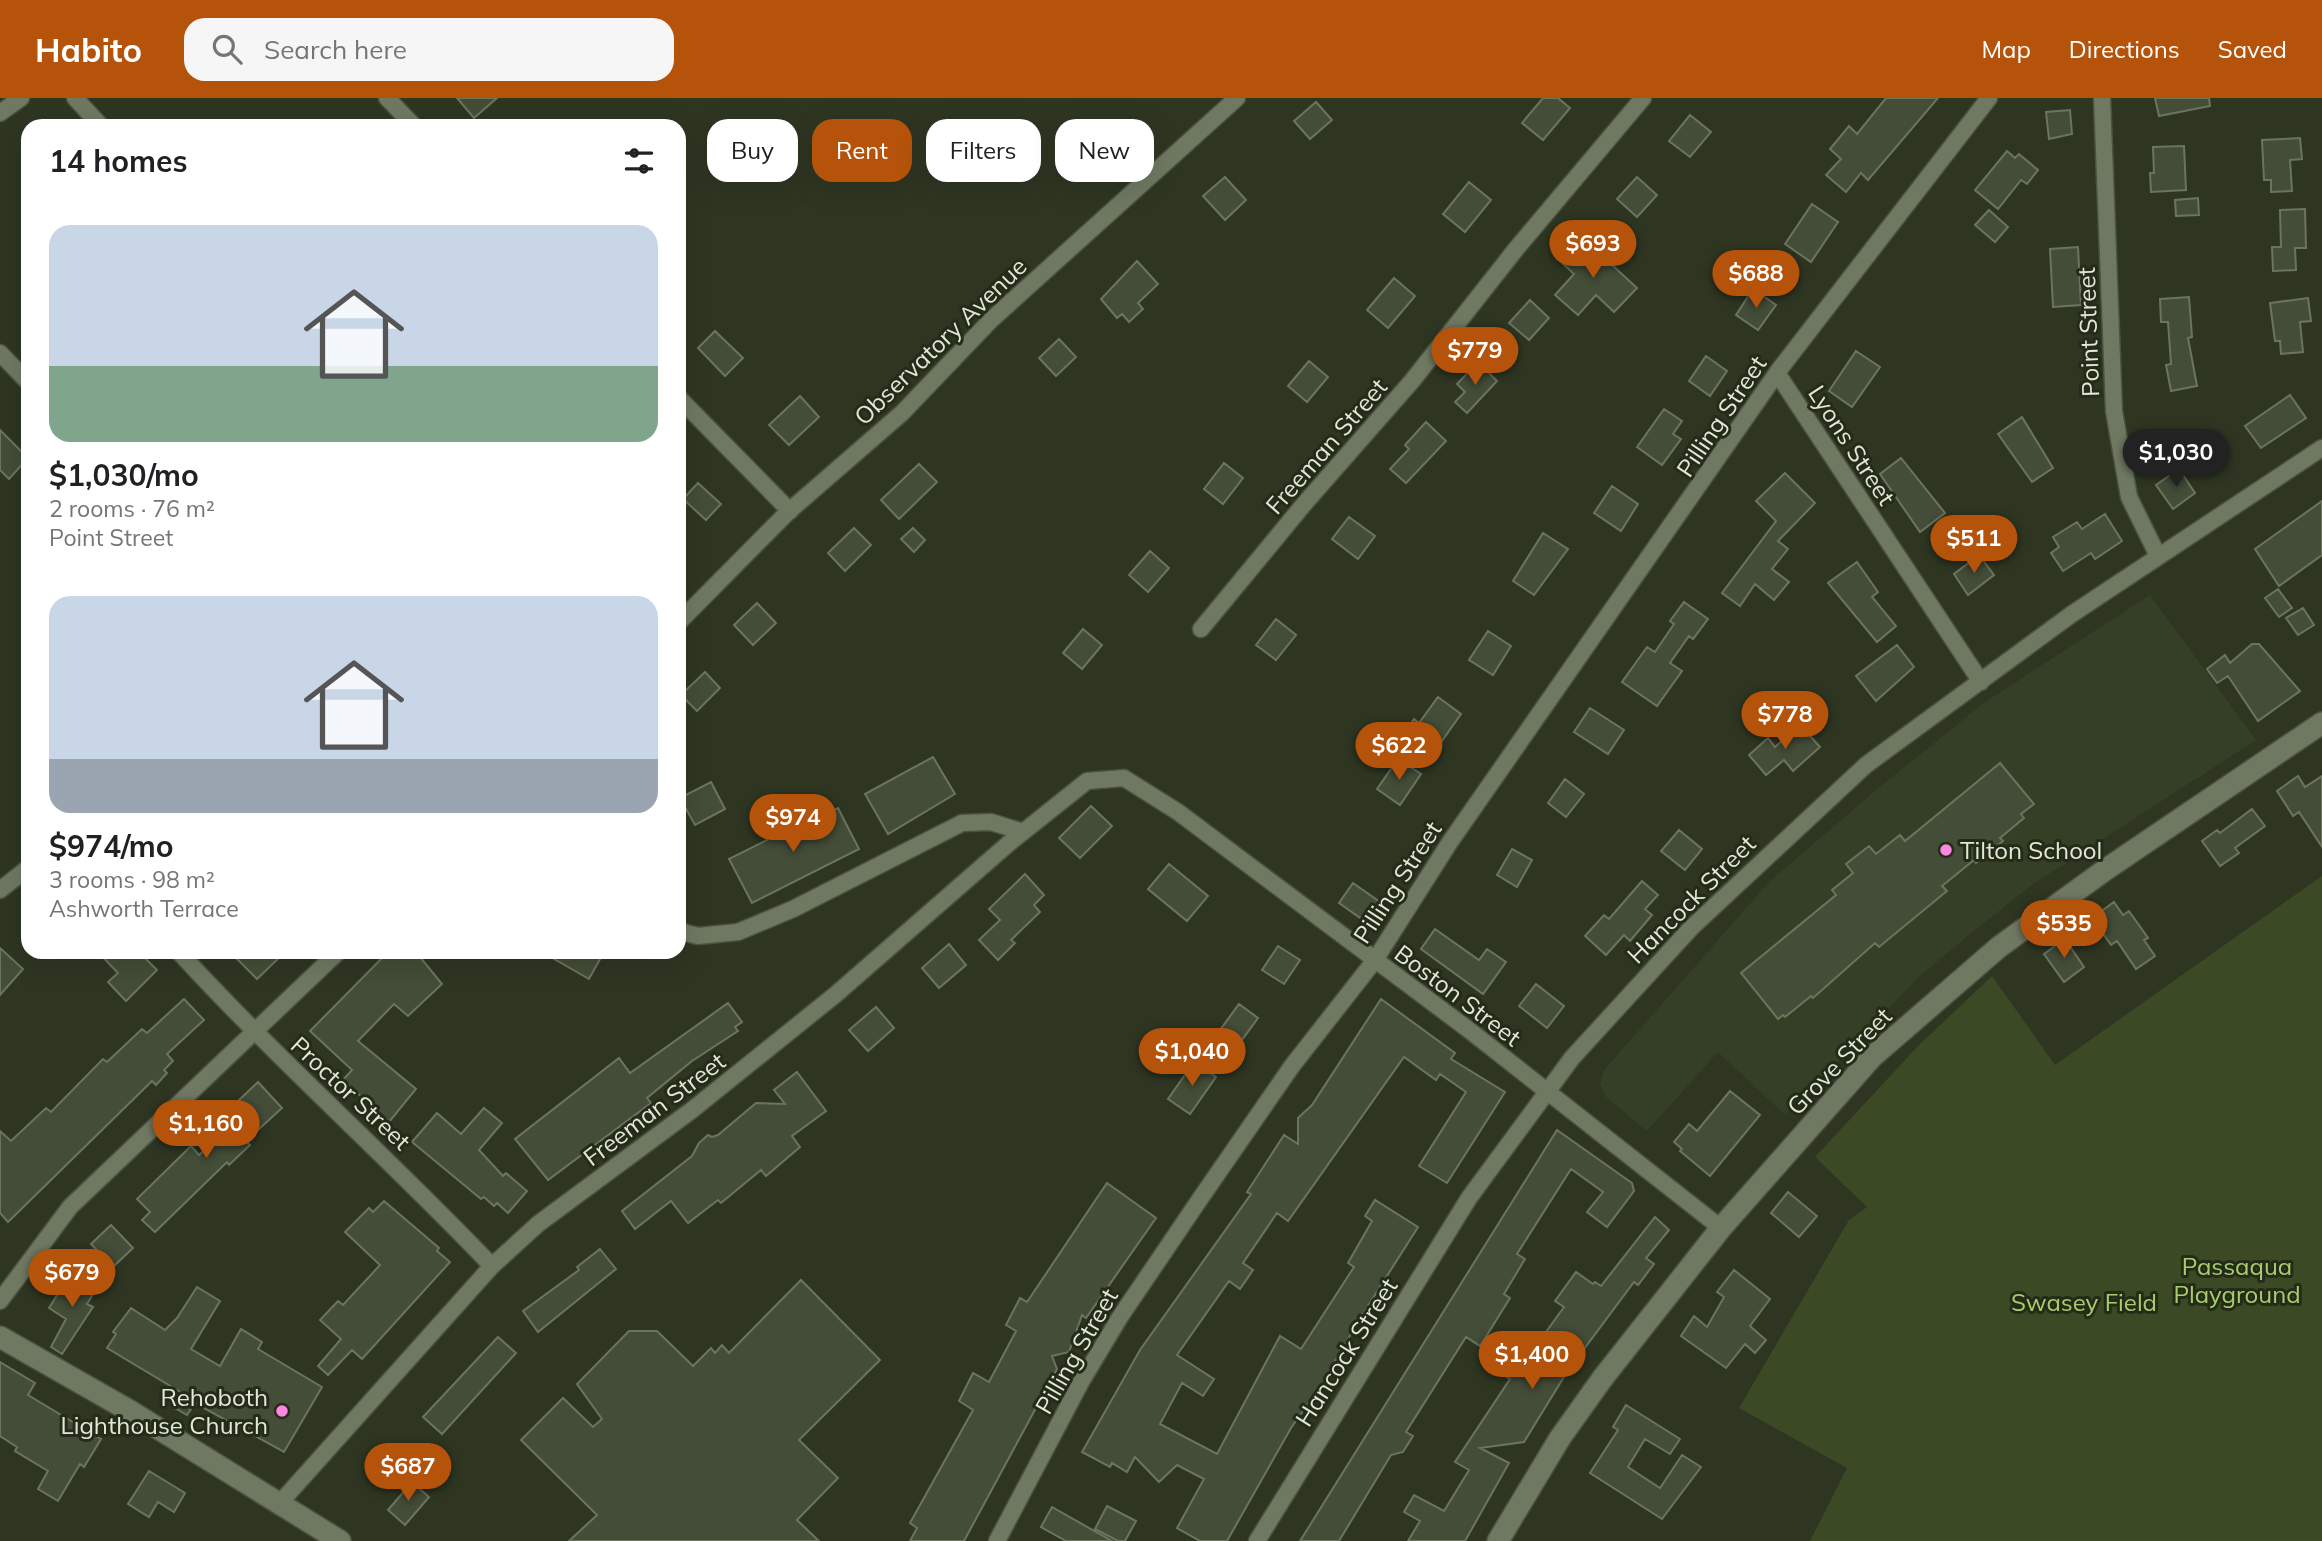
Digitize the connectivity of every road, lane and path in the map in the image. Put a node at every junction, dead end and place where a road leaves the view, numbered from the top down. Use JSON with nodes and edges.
{"nodes":[{"id":1,"x":21,"y":98,"type":"edge"},
{"id":2,"x":75,"y":98,"type":"edge"},
{"id":3,"x":387,"y":98,"type":"edge"},
{"id":4,"x":1237,"y":98,"type":"edge"},
{"id":5,"x":1643,"y":98,"type":"edge"},
{"id":6,"x":1989,"y":98,"type":"edge"},
{"id":7,"x":2102,"y":98,"type":"edge"},
{"id":8,"x":0,"y":113,"type":"edge"},
{"id":9,"x":94,"y":119,"type":"edge"},
{"id":10,"x":407,"y":119,"type":"edge"},
{"id":11,"x":0,"y":353,"type":"edge"},
{"id":12,"x":1777,"y":373,"type":"junction"},
{"id":13,"x":21,"y":375,"type":"edge"},
{"id":14,"x":686,"y":405,"type":"edge"},
{"id":15,"x":2322,"y":448,"type":"edge"},
{"id":16,"x":790,"y":511,"type":"junction"},
{"id":17,"x":2158,"y":556,"type":"junction"},
{"id":18,"x":686,"y":615,"type":"edge"},
{"id":19,"x":1201,"y":629,"type":"dead end"},
{"id":20,"x":1981,"y":682,"type":"junction"},
{"id":21,"x":2322,"y":723,"type":"edge"},
{"id":22,"x":1087,"y":781,"type":"joint"},
{"id":23,"x":1023,"y":832,"type":"junction"},
{"id":24,"x":21,"y":874,"type":"edge"},
{"id":25,"x":0,"y":890,"type":"edge"},
{"id":26,"x":686,"y":933,"type":"edge"},
{"id":27,"x":185,"y":959,"type":"edge"},
{"id":28,"x":331,"y":959,"type":"edge"},
{"id":29,"x":1375,"y":960,"type":"junction"},
{"id":30,"x":255,"y":1034,"type":"junction"},
{"id":31,"x":1548,"y":1091,"type":"junction"},
{"id":32,"x":1721,"y":1228,"type":"junction"},
{"id":33,"x":492,"y":1266,"type":"junction"},
{"id":34,"x":0,"y":1301,"type":"edge"},
{"id":35,"x":0,"y":1337,"type":"edge"},
{"id":36,"x":279,"y":1504,"type":"junction"},
{"id":37,"x":340,"y":1541,"type":"edge"},
{"id":38,"x":997,"y":1541,"type":"edge"},
{"id":39,"x":1257,"y":1541,"type":"edge"},
{"id":40,"x":1498,"y":1541,"type":"edge"}],
"edges":[{"from":1,"to":8,"type":"street"},
{"from":2,"to":9,"type":"street"},
{"from":3,"to":10,"type":"street"},
{"from":4,"to":16,"type":"street","name":"Observatory Avenue"},
{"from":5,"to":19,"type":"street","name":"Freeman Street"},
{"from":6,"to":12,"type":"street","name":"Pilling Street"},
{"from":7,"to":17,"type":"street","name":"Point Street"},
{"from":11,"to":13,"type":"street"},
{"from":12,"to":20,"type":"street","name":"Lyons Street"},
{"from":12,"to":29,"type":"street","name":"Pilling Street"},
{"from":14,"to":16,"type":"street"},
{"from":15,"to":17,"type":"street","name":"Hancock Street"},
{"from":16,"to":18,"type":"street","name":"Observatory Avenue"},
{"from":17,"to":20,"type":"street","name":"Hancock Street"},
{"from":20,"to":31,"type":"street","name":"Hancock Street"},
{"from":21,"to":32,"type":"street","name":"Grove Street"},
{"from":22,"to":23,"type":"street","name":"Freeman Street"},
{"from":22,"to":29,"type":"street","name":"Boston Street"},
{"from":23,"to":26,"type":"street"},
{"from":23,"to":33,"type":"street","name":"Freeman Street"},
{"from":24,"to":25,"type":"street"},
{"from":27,"to":30,"type":"street","name":"Proctor Street"},
{"from":28,"to":30,"type":"street"},
{"from":29,"to":31,"type":"street","name":"Boston Street"},
{"from":29,"to":38,"type":"street","name":"Pilling Street"},
{"from":30,"to":33,"type":"street","name":"Proctor Street"},
{"from":30,"to":34,"type":"street"},
{"from":31,"to":32,"type":"street","name":"Boston Street"},
{"from":31,"to":39,"type":"street","name":"Hancock Street"},
{"from":32,"to":40,"type":"street","name":"Grove Street"},
{"from":33,"to":36,"type":"street","name":"Freeman Street"},
{"from":35,"to":36,"type":"street"},
{"from":36,"to":37,"type":"street"}]}
